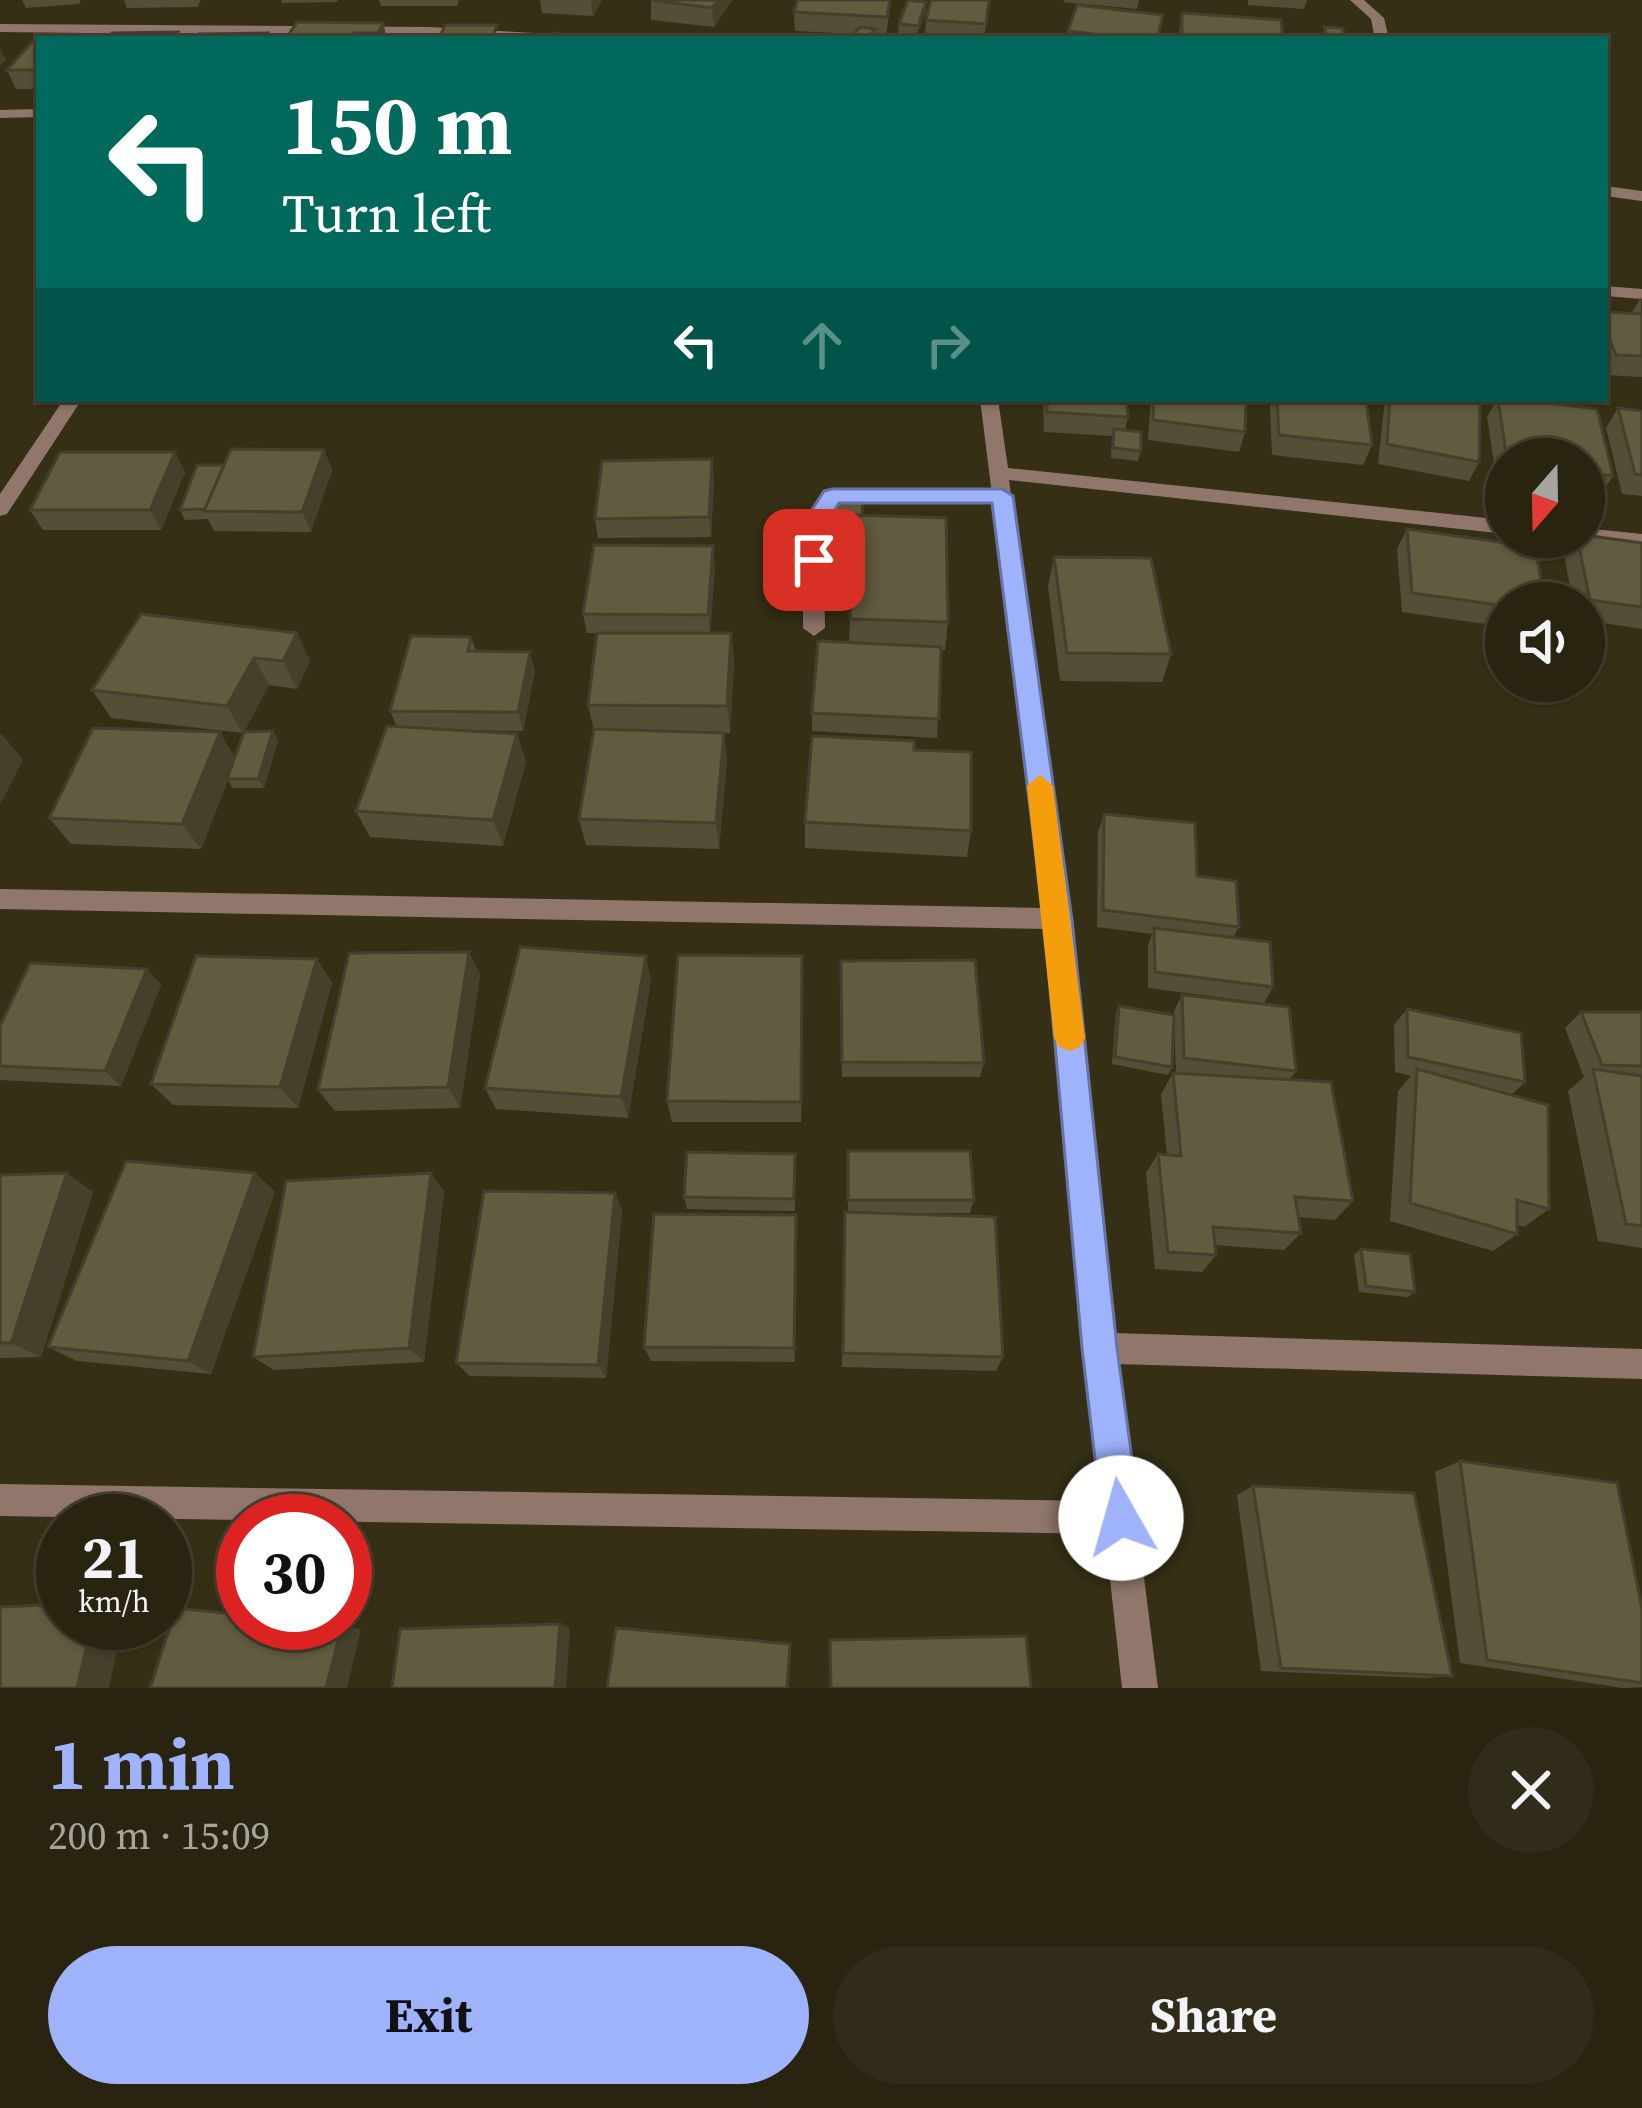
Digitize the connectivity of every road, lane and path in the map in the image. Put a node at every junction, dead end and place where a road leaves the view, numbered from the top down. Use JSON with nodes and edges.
{"nodes":[{"id":1,"x":1356,"y":0,"type":"edge"},
{"id":2,"x":0,"y":28,"type":"edge"},
{"id":3,"x":518,"y":36,"type":"edge"},
{"id":4,"x":1381,"y":36,"type":"edge"},
{"id":5,"x":36,"y":113,"type":"edge"},
{"id":6,"x":0,"y":114,"type":"edge"},
{"id":7,"x":1608,"y":191,"type":"edge"},
{"id":8,"x":1642,"y":196,"type":"edge"},
{"id":9,"x":1608,"y":291,"type":"edge"},
{"id":10,"x":1642,"y":294,"type":"edge"},
{"id":11,"x":71,"y":402,"type":"edge"},
{"id":12,"x":989,"y":402,"type":"edge"},
{"id":13,"x":1000,"y":485,"type":"junction"},
{"id":14,"x":0,"y":509,"type":"edge"},
{"id":15,"x":1485,"y":525,"type":"edge"},
{"id":16,"x":1605,"y":537,"type":"edge"},
{"id":17,"x":1642,"y":541,"type":"edge"},
{"id":18,"x":814,"y":628,"type":"dead end"},
{"id":19,"x":0,"y":899,"type":"edge"},
{"id":20,"x":1058,"y":920,"type":"junction"},
{"id":21,"x":1100,"y":1348,"type":"junction"},
{"id":22,"x":1642,"y":1364,"type":"edge"},
{"id":23,"x":0,"y":1500,"type":"edge"},
{"id":24,"x":1121,"y":1518,"type":"junction"},
{"id":25,"x":1140,"y":1688,"type":"edge"}],
"edges":[{"from":1,"to":4,"type":"street"},
{"from":2,"to":3,"type":"street"},
{"from":5,"to":6,"type":"street"},
{"from":7,"to":8,"type":"street"},
{"from":9,"to":10,"type":"street"},
{"from":11,"to":14,"type":"street"},
{"from":12,"to":13,"type":"street"},
{"from":13,"to":15,"type":"street"},
{"from":13,"to":18,"type":"street"},
{"from":13,"to":20,"type":"street"},
{"from":16,"to":17,"type":"street"},
{"from":19,"to":20,"type":"street"},
{"from":20,"to":21,"type":"street"},
{"from":21,"to":22,"type":"street"},
{"from":21,"to":24,"type":"street"},
{"from":23,"to":24,"type":"street"},
{"from":24,"to":25,"type":"street"}]}
